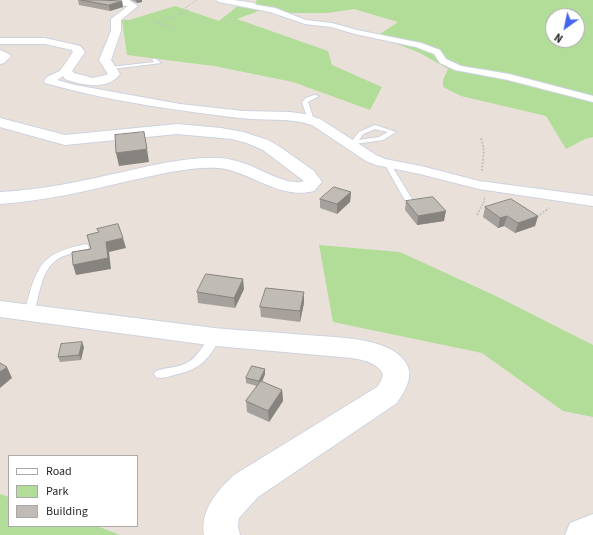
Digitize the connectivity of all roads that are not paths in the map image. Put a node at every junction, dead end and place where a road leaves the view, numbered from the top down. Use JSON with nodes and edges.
{"nodes":[{"id":1,"x":114,"y":0,"type":"edge"},
{"id":2,"x":219,"y":0,"type":"edge"},
{"id":3,"x":94,"y":1,"type":"edge"},
{"id":4,"x":267,"y":2,"type":"dead end"},
{"id":5,"x":243,"y":5,"type":"junction"},
{"id":6,"x":0,"y":41,"type":"edge"},
{"id":7,"x":0,"y":53,"type":"edge"},
{"id":8,"x":154,"y":60,"type":"dead end"},
{"id":9,"x":0,"y":61,"type":"edge"},
{"id":10,"x":111,"y":68,"type":"junction"},
{"id":11,"x":66,"y":71,"type":"junction"},
{"id":12,"x":316,"y":96,"type":"dead end"},
{"id":13,"x":593,"y":99,"type":"edge"},
{"id":14,"x":311,"y":120,"type":"junction"},
{"id":15,"x":0,"y":122,"type":"edge"},
{"id":16,"x":352,"y":142,"type":"junction"},
{"id":17,"x":387,"y":163,"type":"junction"},
{"id":18,"x":0,"y":198,"type":"edge"},
{"id":19,"x":593,"y":201,"type":"edge"},
{"id":20,"x":411,"y":204,"type":"edge"},
{"id":21,"x":84,"y":247,"type":"dead end"},
{"id":22,"x":0,"y":309,"type":"edge"},
{"id":23,"x":29,"y":313,"type":"junction"},
{"id":24,"x":216,"y":337,"type":"junction"},
{"id":25,"x":160,"y":374,"type":"dead end"},
{"id":26,"x":593,"y":531,"type":"edge"},
{"id":27,"x":222,"y":535,"type":"edge"},
{"id":28,"x":583,"y":535,"type":"edge"}],
"edges":[{"from":1,"to":3,"type":"lane"},
{"from":2,"to":5,"type":"street"},
{"from":3,"to":10,"type":"main road"},
{"from":4,"to":5,"type":"street"},
{"from":5,"to":13,"type":"street"},
{"from":6,"to":11,"type":"main road"},
{"from":7,"to":9,"type":"main road"},
{"from":8,"to":10,"type":"lane"},
{"from":10,"to":11,"type":"main road"},
{"from":11,"to":14,"type":"street"},
{"from":12,"to":14,"type":"lane"},
{"from":14,"to":16,"type":"street"},
{"from":15,"to":18,"type":"main road"},
{"from":16,"to":16,"type":"lane"},
{"from":16,"to":17,"type":"street"},
{"from":17,"to":19,"type":"street"},
{"from":17,"to":20,"type":"lane"},
{"from":21,"to":23,"type":"lane"},
{"from":22,"to":23,"type":"main road"},
{"from":23,"to":24,"type":"main road"},
{"from":24,"to":25,"type":"lane"},
{"from":24,"to":27,"type":"main road"},
{"from":26,"to":28,"type":"main road"}]}
